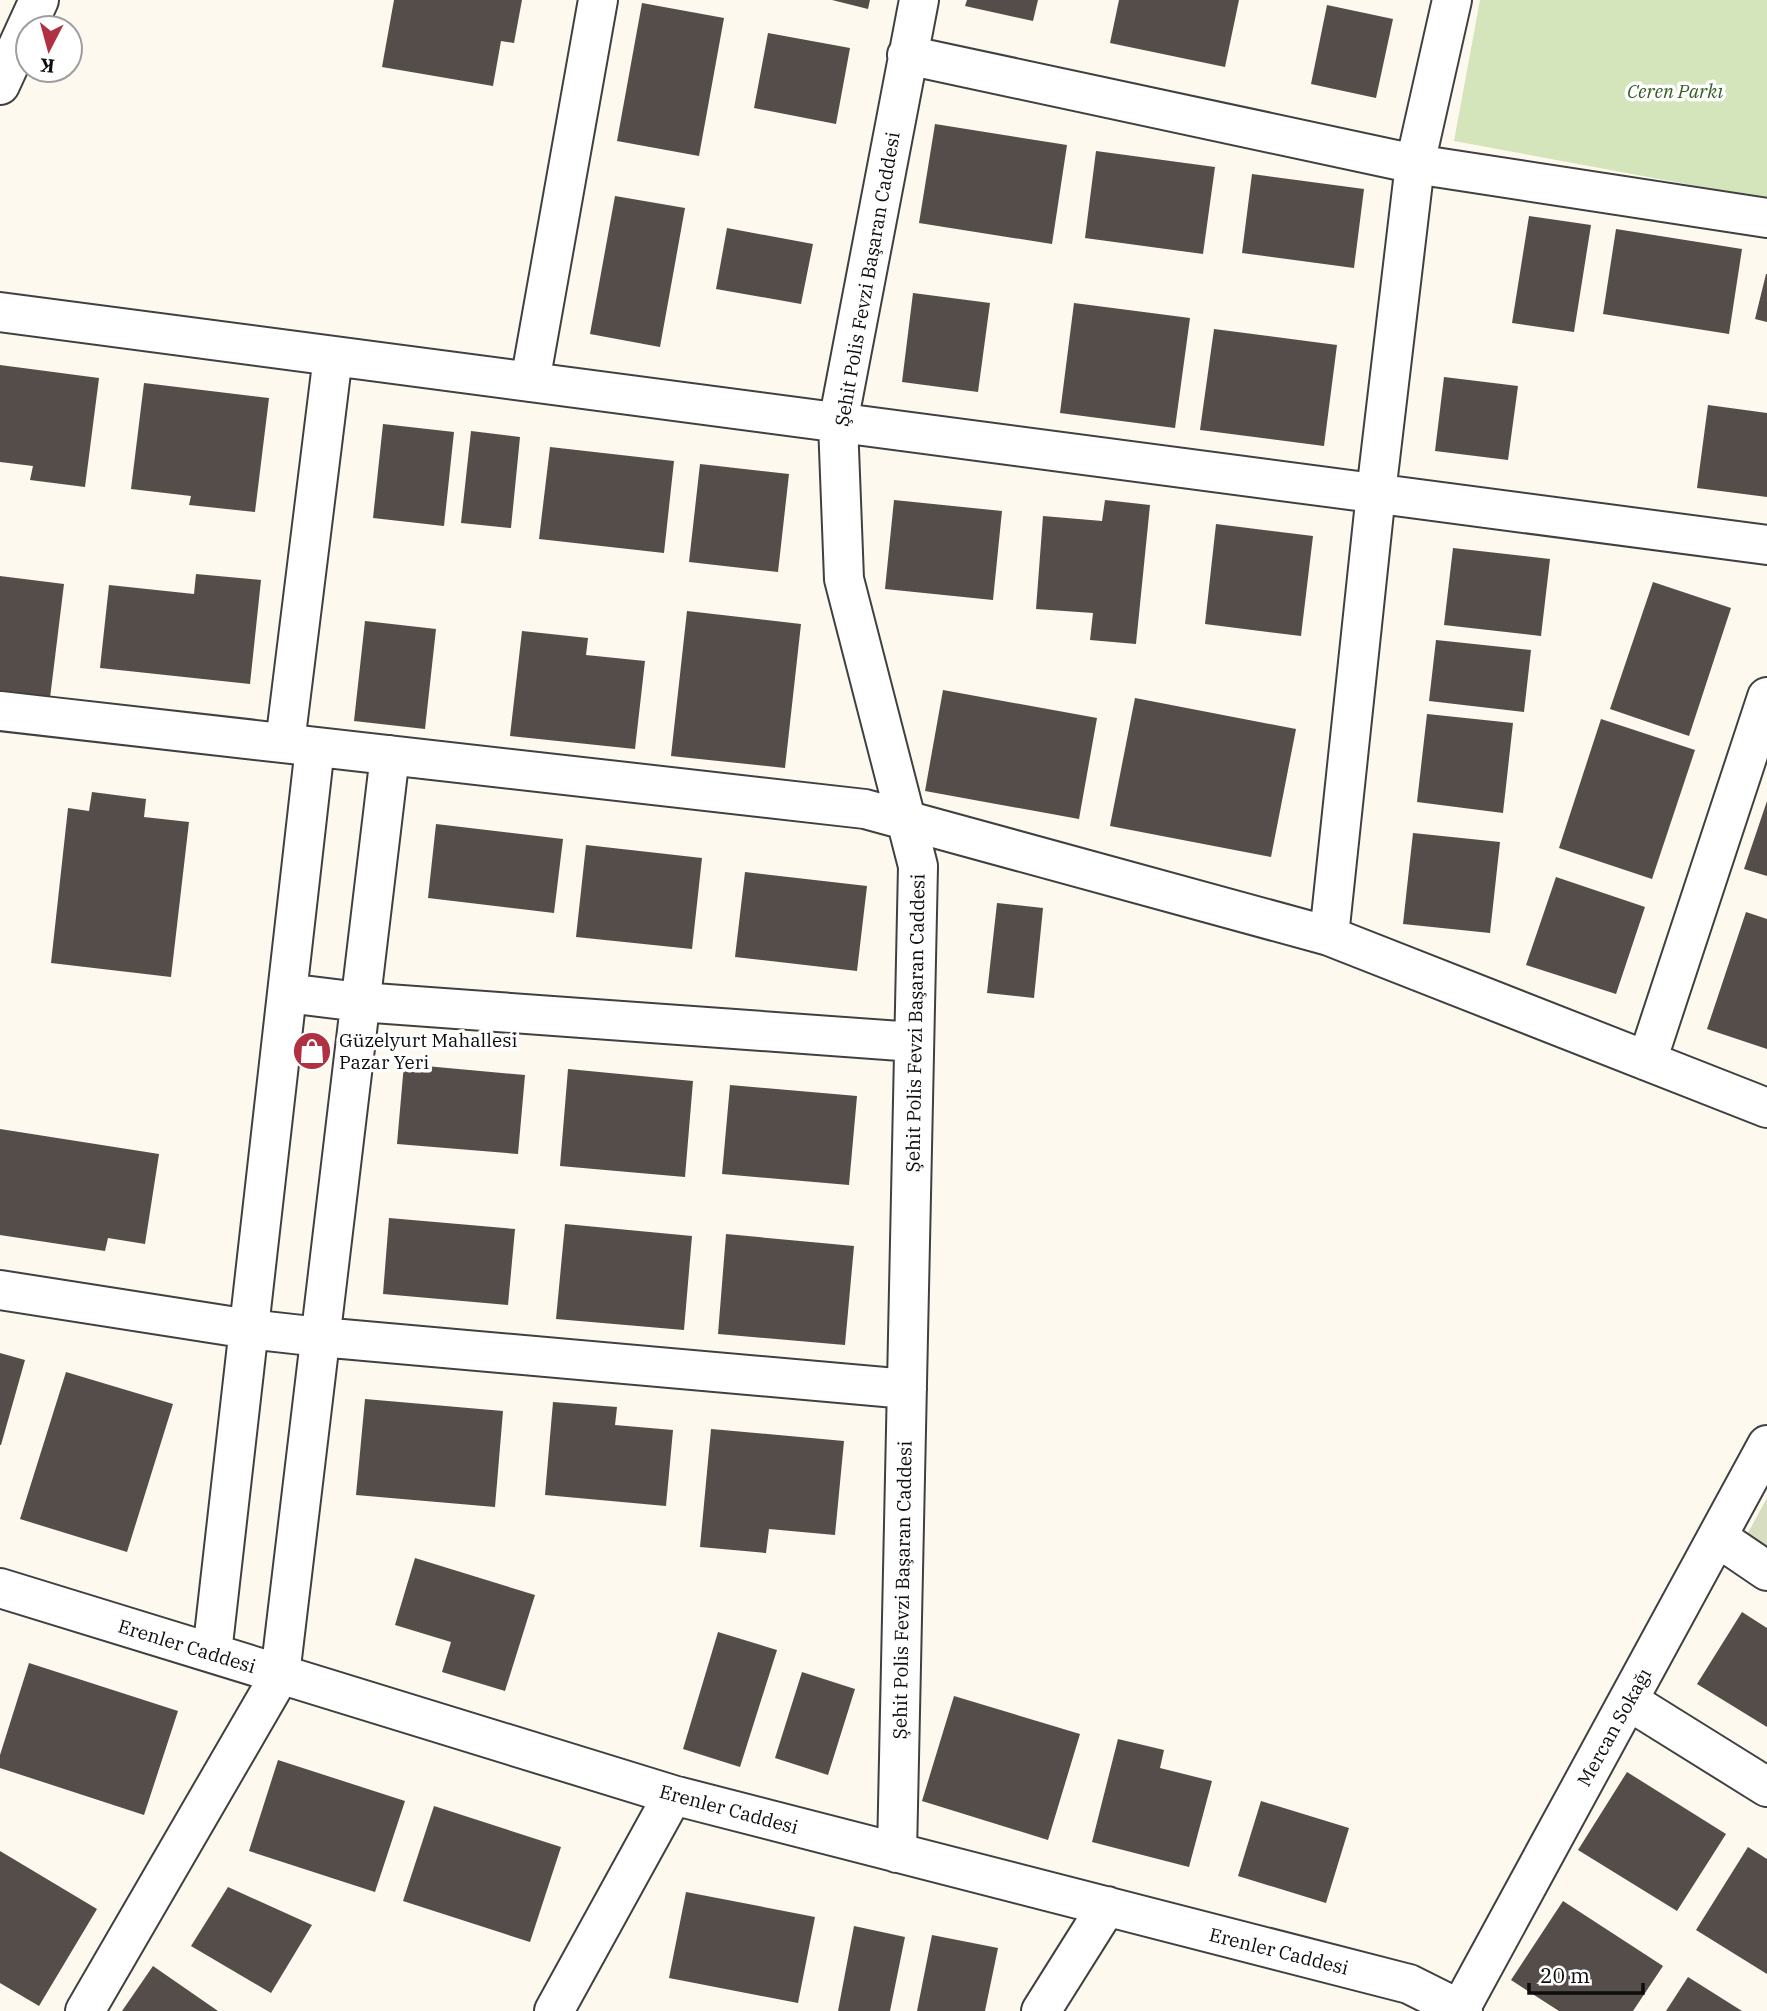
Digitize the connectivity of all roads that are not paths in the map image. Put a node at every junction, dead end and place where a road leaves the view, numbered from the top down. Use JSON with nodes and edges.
{"nodes":[{"id":1,"x":39,"y":0,"type":"edge"},
{"id":2,"x":598,"y":0,"type":"edge"},
{"id":3,"x":919,"y":0,"type":"edge"},
{"id":4,"x":1452,"y":0,"type":"edge"},
{"id":5,"x":9,"y":46,"type":"edge"},
{"id":6,"x":907,"y":55,"type":"junction"},
{"id":7,"x":0,"y":85,"type":"edge"},
{"id":8,"x":1415,"y":163,"type":"junction"},
{"id":9,"x":1767,"y":218,"type":"edge"},
{"id":10,"x":0,"y":312,"type":"edge"},
{"id":11,"x":333,"y":356,"type":"junction"},
{"id":12,"x":530,"y":382,"type":"junction"},
{"id":13,"x":838,"y":423,"type":"junction"},
{"id":14,"x":1376,"y":493,"type":"junction"},
{"id":15,"x":1767,"y":545,"type":"edge"},
{"id":16,"x":1767,"y":697,"type":"edge"},
{"id":17,"x":0,"y":711,"type":"edge"},
{"id":18,"x":300,"y":745,"type":"junction"},
{"id":19,"x":390,"y":755,"type":"junction"},
{"id":20,"x":907,"y":821,"type":"junction"},
{"id":21,"x":1329,"y":936,"type":"junction"},
{"id":22,"x":287,"y":993,"type":"junction"},
{"id":23,"x":360,"y":1002,"type":"junction"},
{"id":24,"x":914,"y":1042,"type":"junction"},
{"id":25,"x":1647,"y":1061,"type":"junction"},
{"id":26,"x":1767,"y":1108,"type":"edge"},
{"id":27,"x":0,"y":1290,"type":"edge"},
{"id":28,"x":249,"y":1329,"type":"junction"},
{"id":29,"x":320,"y":1337,"type":"junction"},
{"id":30,"x":907,"y":1389,"type":"junction"},
{"id":31,"x":1767,"y":1445,"type":"edge"},
{"id":32,"x":1717,"y":1537,"type":"junction"},
{"id":33,"x":1767,"y":1571,"type":"edge"},
{"id":34,"x":0,"y":1588,"type":"edge"},
{"id":35,"x":212,"y":1653,"type":"junction"},
{"id":36,"x":280,"y":1675,"type":"junction"},
{"id":37,"x":1629,"y":1700,"type":"junction"},
{"id":38,"x":1767,"y":1787,"type":"edge"},
{"id":39,"x":673,"y":1795,"type":"junction"},
{"id":40,"x":897,"y":1853,"type":"junction"},
{"id":41,"x":1107,"y":1906,"type":"junction"},
{"id":42,"x":1461,"y":2010,"type":"edge"},
{"id":43,"x":85,"y":2011,"type":"edge"},
{"id":44,"x":554,"y":2011,"type":"edge"},
{"id":45,"x":1041,"y":2011,"type":"edge"}],
"edges":[{"from":1,"to":5,"type":"street"},
{"from":2,"to":12,"type":"street"},
{"from":3,"to":6,"type":"street","name":"Şehit Polis Fevzi Başaran Caddesi"},
{"from":4,"to":8,"type":"street"},
{"from":5,"to":7,"type":"street"},
{"from":6,"to":8,"type":"street"},
{"from":6,"to":13,"type":"street","name":"Şehit Polis Fevzi Başaran Caddesi"},
{"from":8,"to":9,"type":"street"},
{"from":8,"to":14,"type":"street"},
{"from":10,"to":11,"type":"street"},
{"from":11,"to":12,"type":"street"},
{"from":11,"to":18,"type":"street"},
{"from":12,"to":13,"type":"street"},
{"from":13,"to":14,"type":"street"},
{"from":13,"to":20,"type":"street","name":"Şehit Polis Fevzi Başaran Caddesi"},
{"from":14,"to":15,"type":"street"},
{"from":14,"to":21,"type":"street"},
{"from":16,"to":25,"type":"street"},
{"from":17,"to":18,"type":"street"},
{"from":18,"to":19,"type":"street"},
{"from":18,"to":22,"type":"street"},
{"from":19,"to":20,"type":"street"},
{"from":19,"to":23,"type":"street"},
{"from":20,"to":21,"type":"street"},
{"from":20,"to":24,"type":"street","name":"Şehit Polis Fevzi Başaran Caddesi"},
{"from":21,"to":25,"type":"street"},
{"from":22,"to":23,"type":"street"},
{"from":22,"to":28,"type":"street"},
{"from":23,"to":24,"type":"street"},
{"from":23,"to":29,"type":"street"},
{"from":24,"to":30,"type":"street","name":"Şehit Polis Fevzi Başaran Caddesi"},
{"from":25,"to":26,"type":"street"},
{"from":27,"to":28,"type":"street"},
{"from":28,"to":29,"type":"street"},
{"from":28,"to":35,"type":"street"},
{"from":29,"to":30,"type":"street"},
{"from":29,"to":36,"type":"street"},
{"from":30,"to":40,"type":"street","name":"Şehit Polis Fevzi Başaran Caddesi"},
{"from":31,"to":32,"type":"street","name":"Mercan Sokağı"},
{"from":32,"to":33,"type":"street"},
{"from":32,"to":37,"type":"street","name":"Mercan Sokağı"},
{"from":34,"to":35,"type":"street","name":"Erenler Caddesi"},
{"from":35,"to":36,"type":"street","name":"Erenler Caddesi"},
{"from":36,"to":39,"type":"street","name":"Erenler Caddesi"},
{"from":36,"to":43,"type":"street"},
{"from":37,"to":38,"type":"street"},
{"from":37,"to":42,"type":"street","name":"Mercan Sokağı"},
{"from":39,"to":40,"type":"street","name":"Erenler Caddesi"},
{"from":39,"to":44,"type":"street"},
{"from":40,"to":41,"type":"street","name":"Erenler Caddesi"},
{"from":41,"to":42,"type":"street","name":"Erenler Caddesi"},
{"from":41,"to":45,"type":"street"}]}
